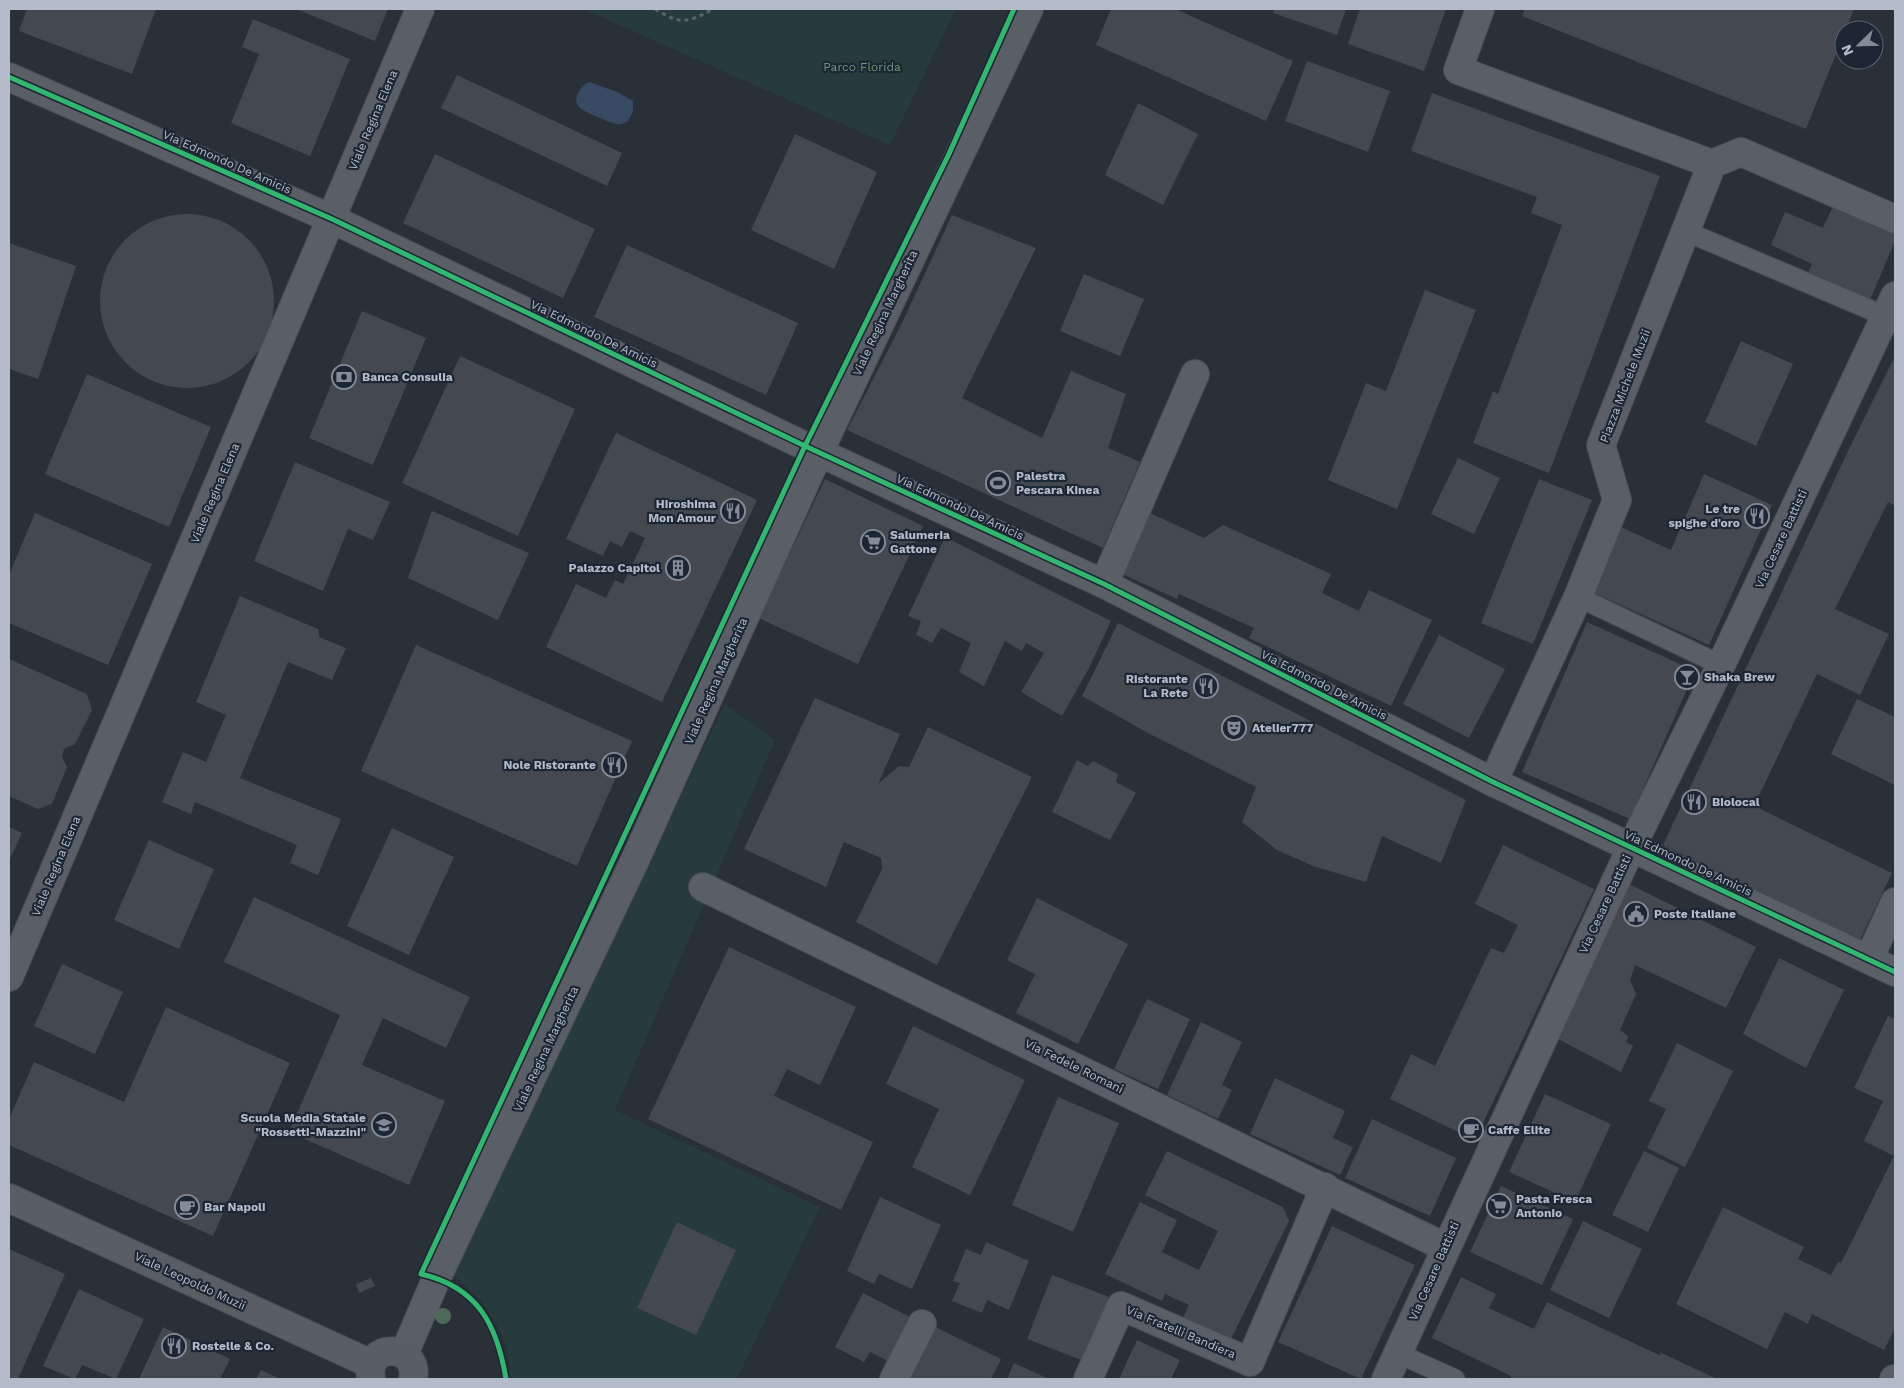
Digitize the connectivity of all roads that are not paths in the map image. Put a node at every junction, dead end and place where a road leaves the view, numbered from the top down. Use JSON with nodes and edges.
{"nodes":[{"id":1,"x":420,"y":9,"type":"edge"},
{"id":2,"x":1029,"y":9,"type":"edge"},
{"id":3,"x":1480,"y":9,"type":"edge"},
{"id":4,"x":9,"y":76,"type":"edge"},
{"id":5,"x":1712,"y":164,"type":"junction"},
{"id":6,"x":332,"y":219,"type":"junction"},
{"id":7,"x":1895,"y":219,"type":"edge"},
{"id":8,"x":1685,"y":231,"type":"junction"},
{"id":9,"x":1890,"y":306,"type":"edge"},
{"id":10,"x":1195,"y":374,"type":"dead end"},
{"id":11,"x":819,"y":452,"type":"junction"},
{"id":12,"x":1104,"y":584,"type":"junction"},
{"id":13,"x":1578,"y":597,"type":"junction"},
{"id":14,"x":1721,"y":665,"type":"junction"},
{"id":15,"x":1493,"y":782,"type":"junction"},
{"id":16,"x":1631,"y":848,"type":"junction"},
{"id":17,"x":703,"y":887,"type":"dead end"},
{"id":18,"x":1895,"y":902,"type":"edge"},
{"id":19,"x":1869,"y":958,"type":"junction"},
{"id":20,"x":1895,"y":972,"type":"edge"},
{"id":21,"x":9,"y":978,"type":"edge"},
{"id":22,"x":1325,"y":1187,"type":"junction"},
{"id":23,"x":9,"y":1198,"type":"edge"},
{"id":24,"x":1445,"y":1247,"type":"junction"},
{"id":25,"x":922,"y":1324,"type":"dead end"},
{"id":26,"x":1397,"y":1353,"type":"junction"},
{"id":27,"x":404,"y":1354,"type":"junction"},
{"id":28,"x":371,"y":1372,"type":"edge"},
{"id":29,"x":413,"y":1379,"type":"edge"},
{"id":30,"x":894,"y":1379,"type":"edge"},
{"id":31,"x":1088,"y":1379,"type":"edge"},
{"id":32,"x":1386,"y":1379,"type":"edge"},
{"id":33,"x":1454,"y":1379,"type":"edge"}],
"edges":[{"from":1,"to":6,"type":"street","name":"Viale Regina Elena"},
{"from":2,"to":11,"type":"street","name":"Viale Regina Margherita"},
{"from":3,"to":5,"type":"street"},
{"from":4,"to":6,"type":"street","name":"Via Edmondo De Amicis"},
{"from":5,"to":7,"type":"street"},
{"from":5,"to":8,"type":"street","name":"Piazza Michele Muzii"},
{"from":6,"to":11,"type":"street","name":"Via Edmondo De Amicis"},
{"from":6,"to":21,"type":"street","name":"Viale Regina Elena"},
{"from":8,"to":9,"type":"lane"},
{"from":8,"to":13,"type":"street","name":"Piazza Michele Muzii"},
{"from":9,"to":14,"type":"street","name":"Via Cesare Battisti"},
{"from":10,"to":12,"type":"street"},
{"from":11,"to":12,"type":"street","name":"Via Edmondo De Amicis"},
{"from":11,"to":27,"type":"street","name":"Viale Regina Margherita"},
{"from":12,"to":15,"type":"street","name":"Via Edmondo De Amicis"},
{"from":13,"to":14,"type":"lane"},
{"from":13,"to":15,"type":"street","name":"Piazza Michele Muzii"},
{"from":14,"to":16,"type":"street","name":"Via Cesare Battisti"},
{"from":15,"to":16,"type":"street","name":"Via Edmondo De Amicis"},
{"from":16,"to":19,"type":"street","name":"Via Edmondo De Amicis"},
{"from":16,"to":24,"type":"street","name":"Via Cesare Battisti"},
{"from":17,"to":22,"type":"street","name":"Via Fedele Romani"},
{"from":18,"to":19,"type":"street"},
{"from":19,"to":20,"type":"street","name":"Via Edmondo De Amicis"},
{"from":22,"to":24,"type":"street","name":"Via Fedele Romani"},
{"from":22,"to":31,"type":"street","name":"Via Fratelli Bandiera"},
{"from":23,"to":28,"type":"street","name":"Viale Leopoldo Muzii"},
{"from":24,"to":26,"type":"street","name":"Via Cesare Battisti"},
{"from":25,"to":30,"type":"street"},
{"from":26,"to":32,"type":"street","name":"Via Cesare Battisti"},
{"from":26,"to":33,"type":"lane"},
{"from":27,"to":28,"type":"street"},
{"from":27,"to":29,"type":"street"}]}
